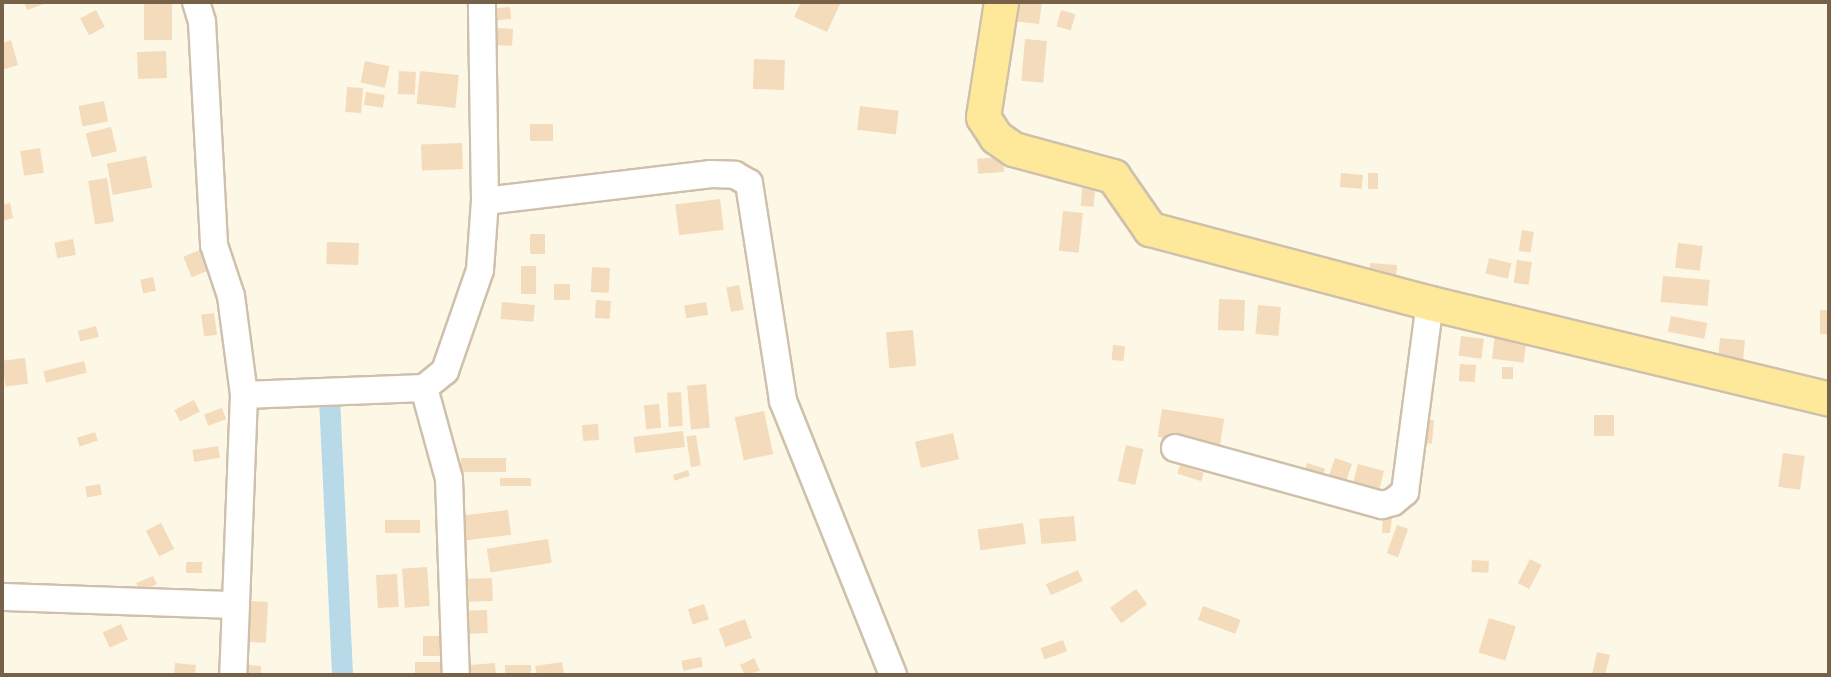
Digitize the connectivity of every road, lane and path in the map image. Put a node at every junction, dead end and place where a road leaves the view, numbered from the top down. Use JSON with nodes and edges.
{"nodes":[{"id":1,"x":196,"y":2,"type":"edge"},
{"id":2,"x":482,"y":2,"type":"edge"},
{"id":3,"x":1001,"y":2,"type":"edge"},
{"id":4,"x":485,"y":201,"type":"junction"},
{"id":5,"x":1430,"y":303,"type":"junction"},
{"id":6,"x":424,"y":388,"type":"junction"},
{"id":7,"x":244,"y":395,"type":"junction"},
{"id":8,"x":1829,"y":399,"type":"edge"},
{"id":9,"x":1175,"y":449,"type":"dead end"},
{"id":10,"x":2,"y":597,"type":"edge"},
{"id":11,"x":236,"y":605,"type":"junction"},
{"id":12,"x":233,"y":675,"type":"edge"},
{"id":13,"x":456,"y":675,"type":"edge"},
{"id":14,"x":893,"y":675,"type":"edge"}],
"edges":[{"from":1,"to":7,"type":"street"},
{"from":2,"to":4,"type":"street"},
{"from":3,"to":5,"type":"main road"},
{"from":4,"to":6,"type":"street"},
{"from":4,"to":14,"type":"street"},
{"from":5,"to":8,"type":"main road"},
{"from":5,"to":9,"type":"street"},
{"from":6,"to":7,"type":"street"},
{"from":6,"to":13,"type":"street"},
{"from":7,"to":11,"type":"street"},
{"from":10,"to":11,"type":"street"},
{"from":11,"to":12,"type":"street"}]}
